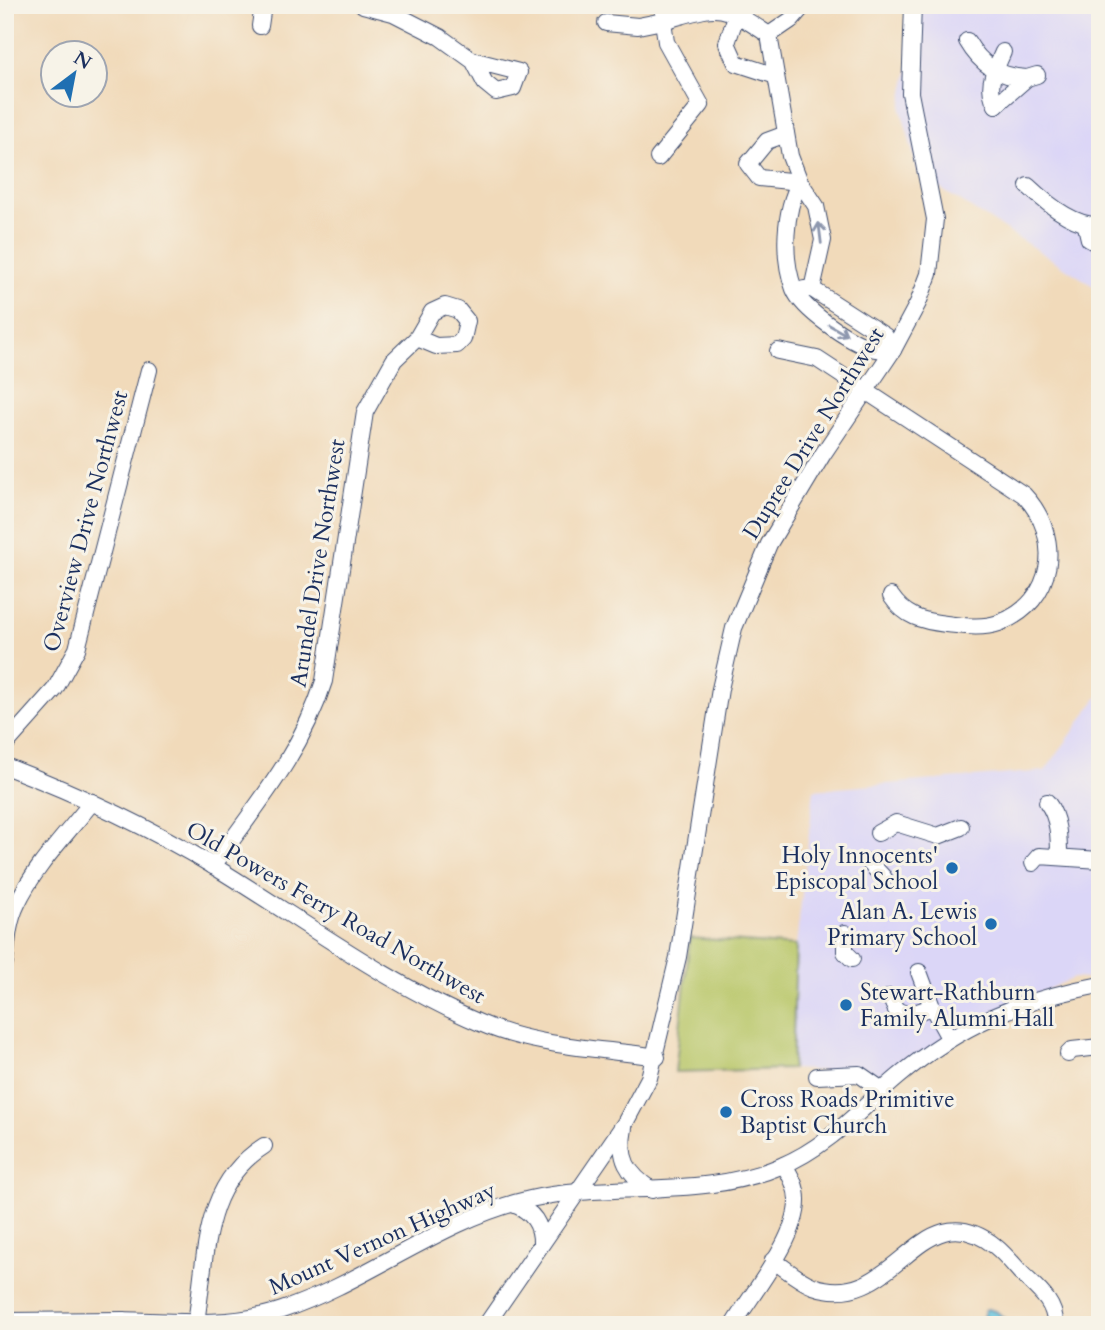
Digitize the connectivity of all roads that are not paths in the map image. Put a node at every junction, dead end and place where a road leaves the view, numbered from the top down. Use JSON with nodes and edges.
{"nodes":[{"id":1,"x":263,"y":5,"type":"edge"},
{"id":2,"x":363,"y":5,"type":"edge"},
{"id":3,"x":804,"y":5,"type":"edge"},
{"id":4,"x":913,"y":5,"type":"edge"},
{"id":5,"x":663,"y":13,"type":"edge"},
{"id":6,"x":737,"y":13,"type":"junction"},
{"id":7,"x":606,"y":23,"type":"dead end"},
{"id":8,"x":260,"y":26,"type":"dead end"},
{"id":9,"x":769,"y":35,"type":"junction"},
{"id":10,"x":967,"y":41,"type":"dead end"},
{"id":11,"x":1003,"y":52,"type":"dead end"},
{"id":12,"x":473,"y":60,"type":"dead end"},
{"id":13,"x":995,"y":71,"type":"junction"},
{"id":14,"x":776,"y":76,"type":"junction"},
{"id":15,"x":786,"y":134,"type":"junction"},
{"id":16,"x":659,"y":158,"type":"dead end"},
{"id":17,"x":800,"y":182,"type":"junction"},
{"id":18,"x":1028,"y":186,"type":"dead end"},
{"id":19,"x":1093,"y":226,"type":"edge"},
{"id":20,"x":1100,"y":245,"type":"edge"},
{"id":21,"x":813,"y":289,"type":"junction"},
{"id":22,"x":794,"y":290,"type":"junction"},
{"id":23,"x":416,"y":338,"type":"dead end"},
{"id":24,"x":893,"y":350,"type":"junction"},
{"id":25,"x":778,"y":351,"type":"dead end"},
{"id":26,"x":149,"y":370,"type":"dead end"},
{"id":27,"x":866,"y":391,"type":"junction"},
{"id":28,"x":891,"y":596,"type":"dead end"},
{"id":29,"x":5,"y":745,"type":"edge"},
{"id":30,"x":5,"y":766,"type":"edge"},
{"id":31,"x":92,"y":802,"type":"junction"},
{"id":32,"x":1047,"y":802,"type":"dead end"},
{"id":33,"x":961,"y":827,"type":"dead end"},
{"id":34,"x":878,"y":833,"type":"dead end"},
{"id":35,"x":1059,"y":857,"type":"junction"},
{"id":36,"x":1100,"y":860,"type":"edge"},
{"id":37,"x":869,"y":862,"type":"dead end"},
{"id":38,"x":1033,"y":863,"type":"dead end"},
{"id":39,"x":213,"y":866,"type":"junction"},
{"id":40,"x":884,"y":878,"type":"dead end"},
{"id":41,"x":845,"y":933,"type":"dead end"},
{"id":42,"x":852,"y":959,"type":"dead end"},
{"id":43,"x":5,"y":963,"type":"edge"},
{"id":44,"x":919,"y":972,"type":"dead end"},
{"id":45,"x":1100,"y":985,"type":"edge"},
{"id":46,"x":890,"y":997,"type":"dead end"},
{"id":47,"x":932,"y":1007,"type":"junction"},
{"id":48,"x":949,"y":1038,"type":"junction"},
{"id":49,"x":1100,"y":1046,"type":"edge"},
{"id":50,"x":1068,"y":1054,"type":"dead end"},
{"id":51,"x":657,"y":1056,"type":"junction"},
{"id":52,"x":817,"y":1076,"type":"dead end"},
{"id":53,"x":882,"y":1090,"type":"junction"},
{"id":54,"x":625,"y":1123,"type":"junction"},
{"id":55,"x":264,"y":1146,"type":"dead end"},
{"id":56,"x":785,"y":1165,"type":"junction"},
{"id":57,"x":652,"y":1190,"type":"junction"},
{"id":58,"x":575,"y":1194,"type":"junction"},
{"id":59,"x":513,"y":1203,"type":"junction"},
{"id":60,"x":541,"y":1244,"type":"junction"},
{"id":61,"x":773,"y":1260,"type":"junction"},
{"id":62,"x":5,"y":1321,"type":"edge"},
{"id":63,"x":93,"y":1322,"type":"edge"},
{"id":64,"x":196,"y":1322,"type":"junction"},
{"id":65,"x":486,"y":1325,"type":"edge"},
{"id":66,"x":733,"y":1325,"type":"edge"},
{"id":67,"x":1055,"y":1325,"type":"edge"}],
"edges":[{"from":1,"to":8,"type":"street"},
{"from":2,"to":12,"type":"street"},
{"from":3,"to":9,"type":"street"},
{"from":4,"to":24,"type":"street","name":"Dupree Drive Northwest"},
{"from":5,"to":6,"type":"street"},
{"from":5,"to":7,"type":"street"},
{"from":5,"to":16,"type":"street"},
{"from":6,"to":9,"type":"street"},
{"from":6,"to":14,"type":"street"},
{"from":9,"to":14,"type":"street"},
{"from":10,"to":13,"type":"street"},
{"from":11,"to":13,"type":"street"},
{"from":13,"to":13,"type":"street"},
{"from":14,"to":15,"type":"street"},
{"from":15,"to":17,"type":"street"},
{"from":15,"to":17,"type":"street"},
{"from":21,"to":17,"type":"street","one_way":true},
{"from":17,"to":22,"type":"street"},
{"from":18,"to":19,"type":"street"},
{"from":19,"to":20,"type":"street"},
{"from":21,"to":22,"type":"street"},
{"from":21,"to":24,"type":"street"},
{"from":22,"to":24,"type":"street","one_way":true},
{"from":23,"to":39,"type":"street","name":"Arundel Drive Northwest"},
{"from":24,"to":27,"type":"street","name":"Dupree Drive Northwest"},
{"from":25,"to":27,"type":"street"},
{"from":26,"to":29,"type":"street","name":"Overview Drive Northwest"},
{"from":27,"to":28,"type":"street"},
{"from":27,"to":51,"type":"street","name":"Dupree Drive Northwest"},
{"from":30,"to":31,"type":"street","name":"Old Powers Ferry Road Northwest"},
{"from":31,"to":39,"type":"street","name":"Old Powers Ferry Road Northwest"},
{"from":31,"to":43,"type":"street"},
{"from":32,"to":35,"type":"street"},
{"from":33,"to":34,"type":"street"},
{"from":35,"to":36,"type":"street"},
{"from":35,"to":38,"type":"street"},
{"from":37,"to":40,"type":"street"},
{"from":39,"to":51,"type":"street","name":"Old Powers Ferry Road Northwest"},
{"from":41,"to":42,"type":"street"},
{"from":44,"to":47,"type":"street"},
{"from":45,"to":48,"type":"street"},
{"from":46,"to":47,"type":"street"},
{"from":47,"to":48,"type":"street"},
{"from":48,"to":53,"type":"street"},
{"from":49,"to":50,"type":"street"},
{"from":51,"to":54,"type":"street","name":"Dupree Drive Northwest"},
{"from":52,"to":53,"type":"street"},
{"from":53,"to":56,"type":"street"},
{"from":54,"to":57,"type":"street"},
{"from":54,"to":58,"type":"street","name":"Dupree Drive Northwest"},
{"from":55,"to":64,"type":"street"},
{"from":56,"to":57,"type":"street","name":"Mount Vernon Highway"},
{"from":56,"to":61,"type":"street"},
{"from":57,"to":58,"type":"street","name":"Mount Vernon Highway"},
{"from":58,"to":59,"type":"street","name":"Mount Vernon Highway"},
{"from":58,"to":60,"type":"street","name":"Dupree Drive Northwest"},
{"from":59,"to":60,"type":"street"},
{"from":59,"to":64,"type":"street","name":"Mount Vernon Highway"},
{"from":60,"to":65,"type":"street","name":"Dupree Drive Northwest"},
{"from":61,"to":66,"type":"street"},
{"from":61,"to":67,"type":"street"},
{"from":62,"to":63,"type":"street","name":"Mount Vernon Highway"},
{"from":63,"to":64,"type":"street","name":"Mount Vernon Highway"}]}
